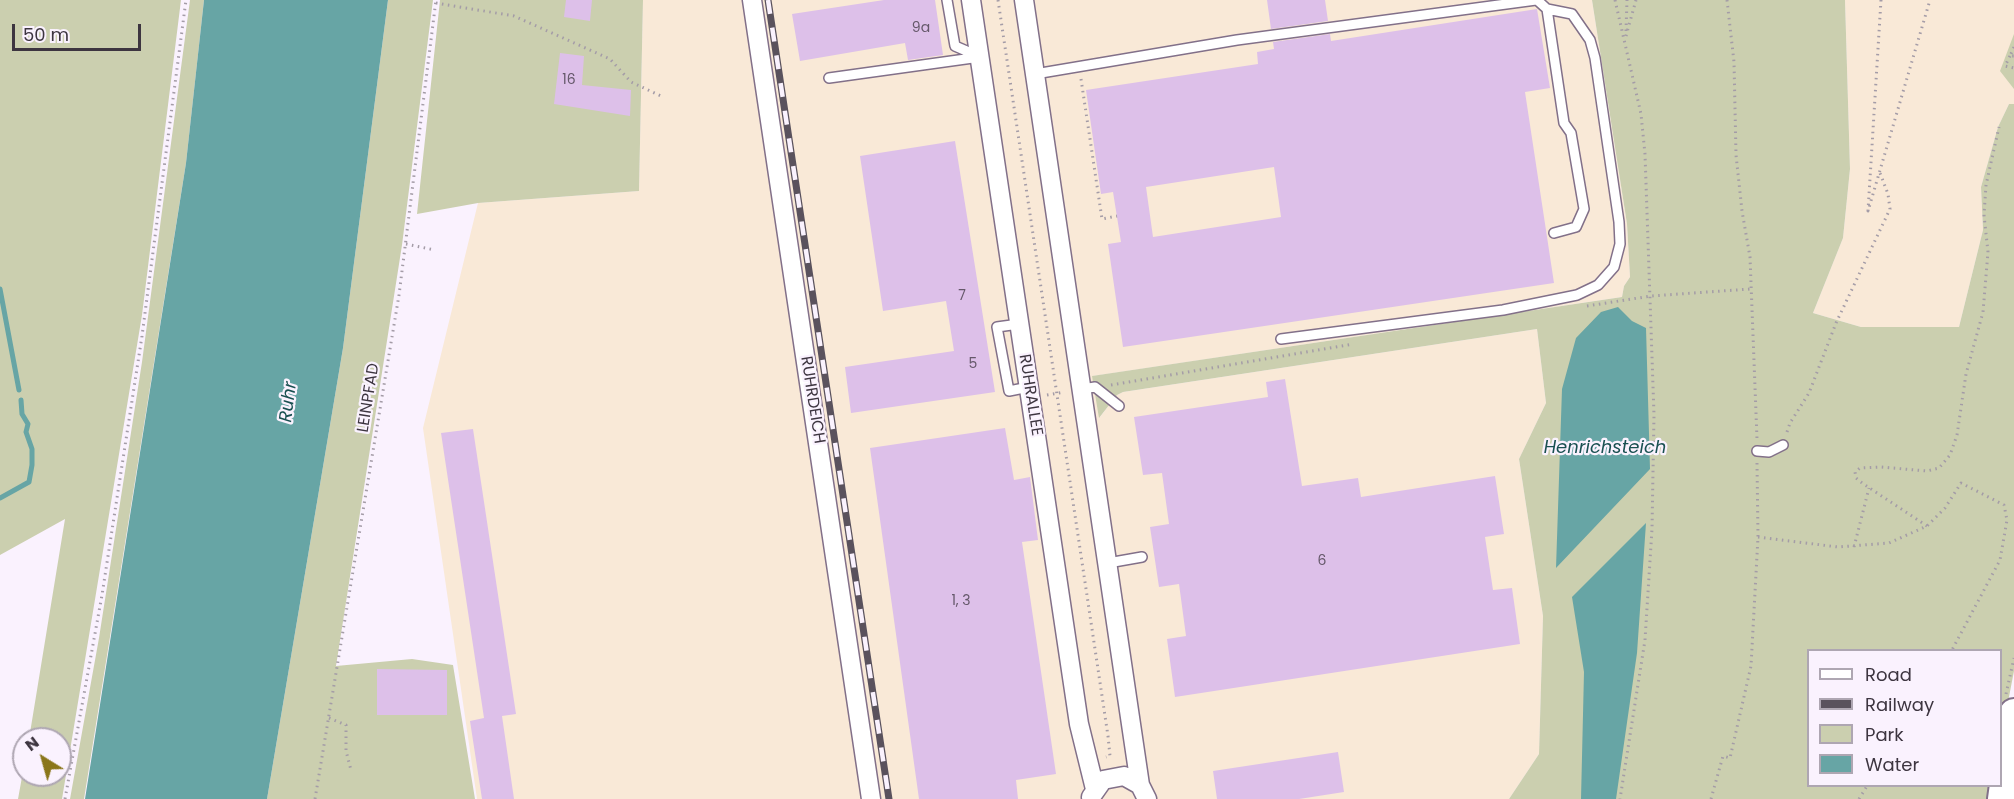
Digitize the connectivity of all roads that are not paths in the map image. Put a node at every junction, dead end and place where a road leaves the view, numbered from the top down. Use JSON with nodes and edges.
{"nodes":[{"id":1,"x":752,"y":0,"type":"edge"},
{"id":2,"x":947,"y":0,"type":"edge"},
{"id":3,"x":971,"y":0,"type":"edge"},
{"id":4,"x":1027,"y":0,"type":"edge"},
{"id":5,"x":1537,"y":0,"type":"edge"},
{"id":6,"x":1547,"y":9,"type":"junction"},
{"id":7,"x":980,"y":57,"type":"junction"},
{"id":8,"x":1035,"y":74,"type":"junction"},
{"id":9,"x":829,"y":78,"type":"dead end"},
{"id":10,"x":1554,"y":233,"type":"dead end"},
{"id":11,"x":1281,"y":339,"type":"dead end"},
{"id":12,"x":1082,"y":389,"type":"junction"},
{"id":13,"x":1119,"y":406,"type":"dead end"},
{"id":14,"x":1783,"y":446,"type":"road end"},
{"id":15,"x":1757,"y":451,"type":"road end"},
{"id":16,"x":1142,"y":557,"type":"dead end"},
{"id":17,"x":1108,"y":563,"type":"junction"},
{"id":18,"x":2014,"y":713,"type":"edge"},
{"id":19,"x":1143,"y":792,"type":"edge"},
{"id":20,"x":1093,"y":794,"type":"edge"},
{"id":21,"x":871,"y":799,"type":"edge"},
{"id":22,"x":2002,"y":799,"type":"edge"}],
"edges":[{"from":1,"to":21,"type":"street","name":"RUHRDEICH"},
{"from":2,"to":7,"type":"lane"},
{"from":3,"to":7,"type":"street","name":"RUHRALLEE"},
{"from":4,"to":8,"type":"street","name":"RUHRALLEE"},
{"from":5,"to":6,"type":"lane"},
{"from":5,"to":8,"type":"lane"},
{"from":6,"to":10,"type":"lane"},
{"from":6,"to":11,"type":"lane"},
{"from":7,"to":9,"type":"lane"},
{"from":7,"to":20,"type":"street","name":"RUHRALLEE"},
{"from":8,"to":12,"type":"street","name":"RUHRALLEE"},
{"from":12,"to":13,"type":"lane"},
{"from":12,"to":17,"type":"street","name":"RUHRALLEE"},
{"from":14,"to":15,"type":"lane"},
{"from":16,"to":17,"type":"lane"},
{"from":17,"to":19,"type":"street","name":"RUHRALLEE"},
{"from":18,"to":22,"type":"main road"},
{"from":19,"to":20,"type":"street","name":"RUHRALLEE"}]}
